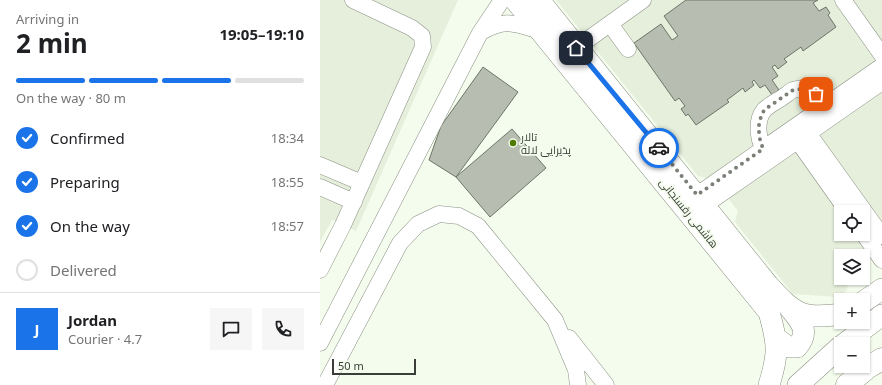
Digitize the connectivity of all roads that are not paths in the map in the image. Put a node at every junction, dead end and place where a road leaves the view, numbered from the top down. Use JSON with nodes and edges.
{"nodes":[{"id":1,"x":353,"y":0,"type":"edge"},
{"id":2,"x":490,"y":0,"type":"edge"},
{"id":3,"x":502,"y":0,"type":"edge"},
{"id":4,"x":515,"y":0,"type":"edge"},
{"id":5,"x":539,"y":0,"type":"edge"},
{"id":6,"x":843,"y":0,"type":"edge"},
{"id":7,"x":641,"y":1,"type":"edge"},
{"id":8,"x":610,"y":24,"type":"junction"},
{"id":9,"x":540,"y":31,"type":"junction"},
{"id":10,"x":480,"y":33,"type":"junction"},
{"id":11,"x":576,"y":48,"type":"junction"},
{"id":12,"x":628,"y":49,"type":"dead end"},
{"id":13,"x":882,"y":56,"type":"edge"},
{"id":14,"x":882,"y":66,"type":"edge"},
{"id":15,"x":882,"y":82,"type":"edge"},
{"id":16,"x":832,"y":109,"type":"junction"},
{"id":17,"x":803,"y":137,"type":"junction"},
{"id":18,"x":766,"y":155,"type":"junction"},
{"id":19,"x":320,"y":165,"type":"edge"},
{"id":20,"x":362,"y":183,"type":"junction"},
{"id":21,"x":320,"y":187,"type":"edge"},
{"id":22,"x":701,"y":200,"type":"junction"},
{"id":23,"x":354,"y":202,"type":"junction"},
{"id":24,"x":844,"y":205,"type":"edge"},
{"id":25,"x":882,"y":236,"type":"edge"},
{"id":26,"x":869,"y":241,"type":"edge"},
{"id":27,"x":882,"y":260,"type":"edge"},
{"id":28,"x":320,"y":270,"type":"edge"},
{"id":29,"x":882,"y":289,"type":"edge"},
{"id":30,"x":870,"y":297,"type":"edge"},
{"id":31,"x":789,"y":307,"type":"junction"},
{"id":32,"x":834,"y":315,"type":"edge"},
{"id":33,"x":882,"y":315,"type":"edge"},
{"id":34,"x":555,"y":320,"type":"junction"},
{"id":35,"x":853,"y":337,"type":"edge"},
{"id":36,"x":776,"y":338,"type":"junction"},
{"id":37,"x":320,"y":343,"type":"edge"},
{"id":38,"x":834,"y":352,"type":"edge"},
{"id":39,"x":882,"y":359,"type":"edge"},
{"id":40,"x":325,"y":385,"type":"edge"},
{"id":41,"x":578,"y":385,"type":"edge"},
{"id":42,"x":606,"y":385,"type":"edge"},
{"id":43,"x":769,"y":385,"type":"edge"},
{"id":44,"x":798,"y":385,"type":"edge"},
{"id":45,"x":847,"y":385,"type":"edge"}],
"edges":[{"from":1,"to":20,"type":"street"},
{"from":2,"to":10,"type":"street"},
{"from":3,"to":10,"type":"street"},
{"from":4,"to":9,"type":"main road","name":"هاشمی رفسنجانی"},
{"from":5,"to":11,"type":"main road","name":"هاشمی رفسنجانی"},
{"from":6,"to":13,"type":"street"},
{"from":7,"to":8,"type":"street"},
{"from":8,"to":11,"type":"street"},
{"from":8,"to":12,"type":"street"},
{"from":9,"to":10,"type":"street"},
{"from":9,"to":36,"type":"main road","name":"هاشمی رفسنجانی"},
{"from":10,"to":37,"type":"street"},
{"from":11,"to":22,"type":"main road","name":"هاشمی رفسنجانی"},
{"from":14,"to":16,"type":"street"},
{"from":15,"to":16,"type":"street"},
{"from":16,"to":17,"type":"street"},
{"from":16,"to":18,"type":"street"},
{"from":16,"to":18,"type":"street"},
{"from":17,"to":18,"type":"street"},
{"from":17,"to":24,"type":"street"},
{"from":17,"to":25,"type":"street"},
{"from":18,"to":22,"type":"street"},
{"from":19,"to":20,"type":"street"},
{"from":20,"to":23,"type":"street"},
{"from":21,"to":23,"type":"street"},
{"from":22,"to":31,"type":"main road","name":"هاشمی رفسنجانی"},
{"from":23,"to":28,"type":"street"},
{"from":26,"to":27,"type":"street"},
{"from":29,"to":30,"type":"main road"},
{"from":31,"to":32,"type":"main road","name":"هاشمی رفسنجانی"},
{"from":31,"to":36,"type":"main road"},
{"from":33,"to":35,"type":"main road"},
{"from":34,"to":40,"type":"street"},
{"from":34,"to":41,"type":"street"},
{"from":34,"to":42,"type":"street"},
{"from":36,"to":43,"type":"main road","name":"هاشمی رفسنجانی"},
{"from":38,"to":44,"type":"main road"},
{"from":39,"to":45,"type":"highway"}]}
